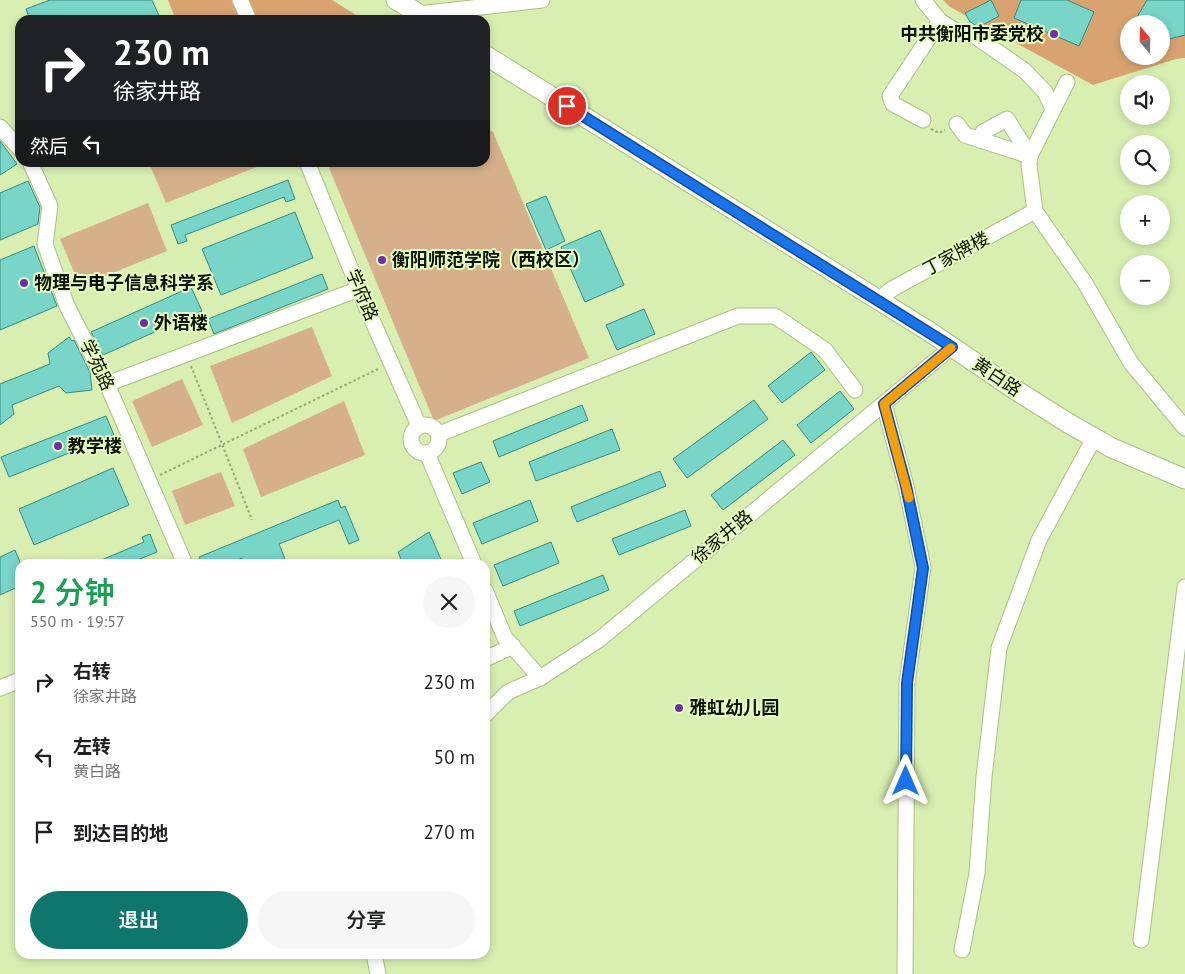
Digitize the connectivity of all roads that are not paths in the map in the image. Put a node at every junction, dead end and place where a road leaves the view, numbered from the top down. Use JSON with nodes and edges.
{"nodes":[{"id":1,"x":240,"y":0,"type":"edge"},
{"id":2,"x":542,"y":0,"type":"edge"},
{"id":3,"x":923,"y":0,"type":"edge"},
{"id":4,"x":411,"y":8,"type":"edge"},
{"id":5,"x":247,"y":15,"type":"edge"},
{"id":6,"x":940,"y":21,"type":"junction"},
{"id":7,"x":490,"y":58,"type":"edge"},
{"id":8,"x":1067,"y":82,"type":"dead end"},
{"id":9,"x":1053,"y":109,"type":"junction"},
{"id":10,"x":923,"y":120,"type":"road end"},
{"id":11,"x":958,"y":124,"type":"road end"},
{"id":12,"x":0,"y":127,"type":"edge"},
{"id":13,"x":980,"y":140,"type":"junction"},
{"id":14,"x":15,"y":143,"type":"edge"},
{"id":15,"x":1030,"y":156,"type":"junction"},
{"id":16,"x":32,"y":167,"type":"edge"},
{"id":17,"x":309,"y":167,"type":"edge"},
{"id":18,"x":1035,"y":212,"type":"junction"},
{"id":19,"x":359,"y":289,"type":"junction"},
{"id":20,"x":878,"y":300,"type":"junction"},
{"id":21,"x":952,"y":347,"type":"junction"},
{"id":22,"x":107,"y":384,"type":"junction"},
{"id":23,"x":855,"y":390,"type":"dead end"},
{"id":24,"x":884,"y":404,"type":"junction"},
{"id":25,"x":419,"y":426,"type":"junction"},
{"id":26,"x":1185,"y":428,"type":"edge"},
{"id":27,"x":439,"y":434,"type":"junction"},
{"id":28,"x":1094,"y":438,"type":"junction"},
{"id":29,"x":427,"y":453,"type":"junction"},
{"id":30,"x":1185,"y":479,"type":"edge"},
{"id":31,"x":184,"y":559,"type":"edge"},
{"id":32,"x":472,"y":559,"type":"edge"},
{"id":33,"x":1185,"y":587,"type":"edge"},
{"id":34,"x":490,"y":602,"type":"edge"},
{"id":35,"x":513,"y":646,"type":"junction"},
{"id":36,"x":490,"y":657,"type":"edge"},
{"id":37,"x":540,"y":678,"type":"junction"},
{"id":38,"x":15,"y":682,"type":"edge"},
{"id":39,"x":0,"y":688,"type":"edge"},
{"id":40,"x":490,"y":711,"type":"edge"},
{"id":41,"x":1141,"y":940,"type":"dead end"},
{"id":42,"x":962,"y":950,"type":"dead end"},
{"id":43,"x":376,"y":959,"type":"edge"},
{"id":44,"x":378,"y":974,"type":"edge"},
{"id":45,"x":905,"y":974,"type":"edge"}],
"edges":[{"from":1,"to":5,"type":"street"},
{"from":2,"to":4,"type":"street"},
{"from":3,"to":6,"type":"street"},
{"from":6,"to":9,"type":"street"},
{"from":6,"to":10,"type":"street"},
{"from":7,"to":20,"type":"main road","name":"黄白路"},
{"from":8,"to":9,"type":"street"},
{"from":9,"to":15,"type":"street"},
{"from":11,"to":13,"type":"street"},
{"from":12,"to":14,"type":"street"},
{"from":13,"to":15,"type":"street"},
{"from":13,"to":15,"type":"street"},
{"from":15,"to":18,"type":"street"},
{"from":16,"to":22,"type":"street","name":"学苑路"},
{"from":17,"to":19,"type":"street","name":"学府路"},
{"from":18,"to":20,"type":"street","name":"丁家牌楼"},
{"from":18,"to":26,"type":"street"},
{"from":19,"to":22,"type":"street"},
{"from":19,"to":25,"type":"street","name":"学府路"},
{"from":20,"to":21,"type":"main road","name":"黄白路"},
{"from":21,"to":24,"type":"street","name":"徐家井路"},
{"from":21,"to":28,"type":"main road","name":"黄白路"},
{"from":22,"to":31,"type":"street","name":"学苑路"},
{"from":23,"to":27,"type":"street"},
{"from":24,"to":37,"type":"street","name":"徐家井路"},
{"from":24,"to":45,"type":"street"},
{"from":25,"to":27,"type":"street"},
{"from":25,"to":29,"type":"street"},
{"from":27,"to":29,"type":"street"},
{"from":28,"to":30,"type":"main road","name":"黄白路"},
{"from":28,"to":42,"type":"street"},
{"from":29,"to":32,"type":"street"},
{"from":33,"to":41,"type":"street"},
{"from":34,"to":35,"type":"street"},
{"from":35,"to":36,"type":"street"},
{"from":35,"to":37,"type":"street"},
{"from":37,"to":40,"type":"street","name":"徐家井路"},
{"from":38,"to":39,"type":"street"},
{"from":43,"to":44,"type":"street"}]}
